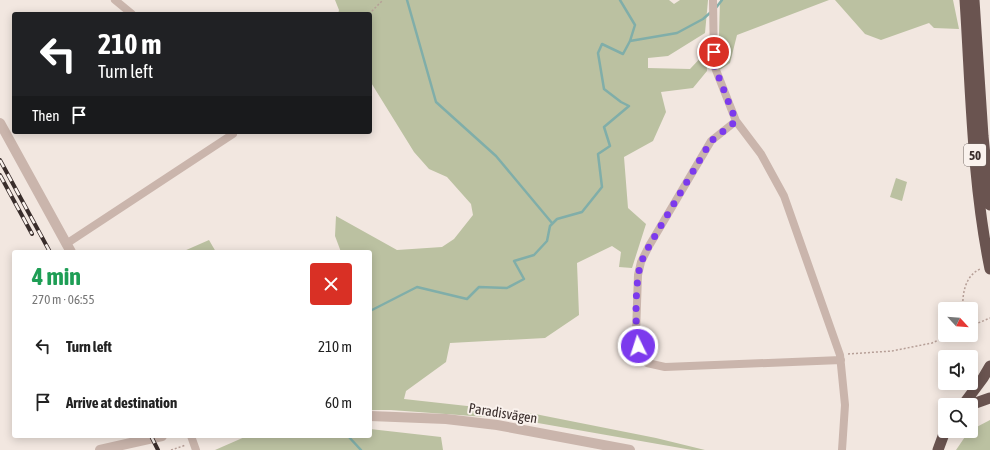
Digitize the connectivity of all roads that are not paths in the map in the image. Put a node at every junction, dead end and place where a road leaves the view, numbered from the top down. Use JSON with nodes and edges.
{"nodes":[{"id":1,"x":115,"y":0,"type":"edge"},
{"id":2,"x":713,"y":0,"type":"edge"},
{"id":3,"x":965,"y":0,"type":"edge"},
{"id":4,"x":974,"y":0,"type":"edge"},
{"id":5,"x":130,"y":12,"type":"edge"},
{"id":6,"x":736,"y":121,"type":"junction"},
{"id":7,"x":0,"y":123,"type":"edge"},
{"id":8,"x":233,"y":134,"type":"edge"},
{"id":9,"x":990,"y":205,"type":"edge"},
{"id":10,"x":69,"y":248,"type":"edge"},
{"id":11,"x":986,"y":269,"type":"edge"},
{"id":12,"x":840,"y":358,"type":"junction"},
{"id":13,"x":990,"y":366,"type":"edge"},
{"id":14,"x":968,"y":398,"type":"edge"},
{"id":15,"x":990,"y":398,"type":"edge"},
{"id":16,"x":978,"y":402,"type":"edge"},
{"id":17,"x":372,"y":416,"type":"edge"},
{"id":18,"x":153,"y":438,"type":"edge"},
{"id":19,"x":942,"y":438,"type":"edge"},
{"id":20,"x":100,"y":450,"type":"edge"},
{"id":21,"x":630,"y":450,"type":"edge"},
{"id":22,"x":842,"y":450,"type":"edge"},
{"id":23,"x":938,"y":450,"type":"edge"}],
"edges":[{"from":1,"to":5,"type":"street"},
{"from":2,"to":6,"type":"street"},
{"from":3,"to":11,"type":"highway","number":"50"},
{"from":4,"to":9,"type":"highway","number":"50"},
{"from":6,"to":12,"type":"street"},
{"from":6,"to":12,"type":"street"},
{"from":7,"to":10,"type":"street"},
{"from":8,"to":10,"type":"street"},
{"from":12,"to":22,"type":"street"},
{"from":13,"to":14,"type":"highway"},
{"from":15,"to":16,"type":"highway"},
{"from":17,"to":21,"type":"street","name":"Paradisvägen"},
{"from":18,"to":20,"type":"street"},
{"from":19,"to":23,"type":"highway"}]}
